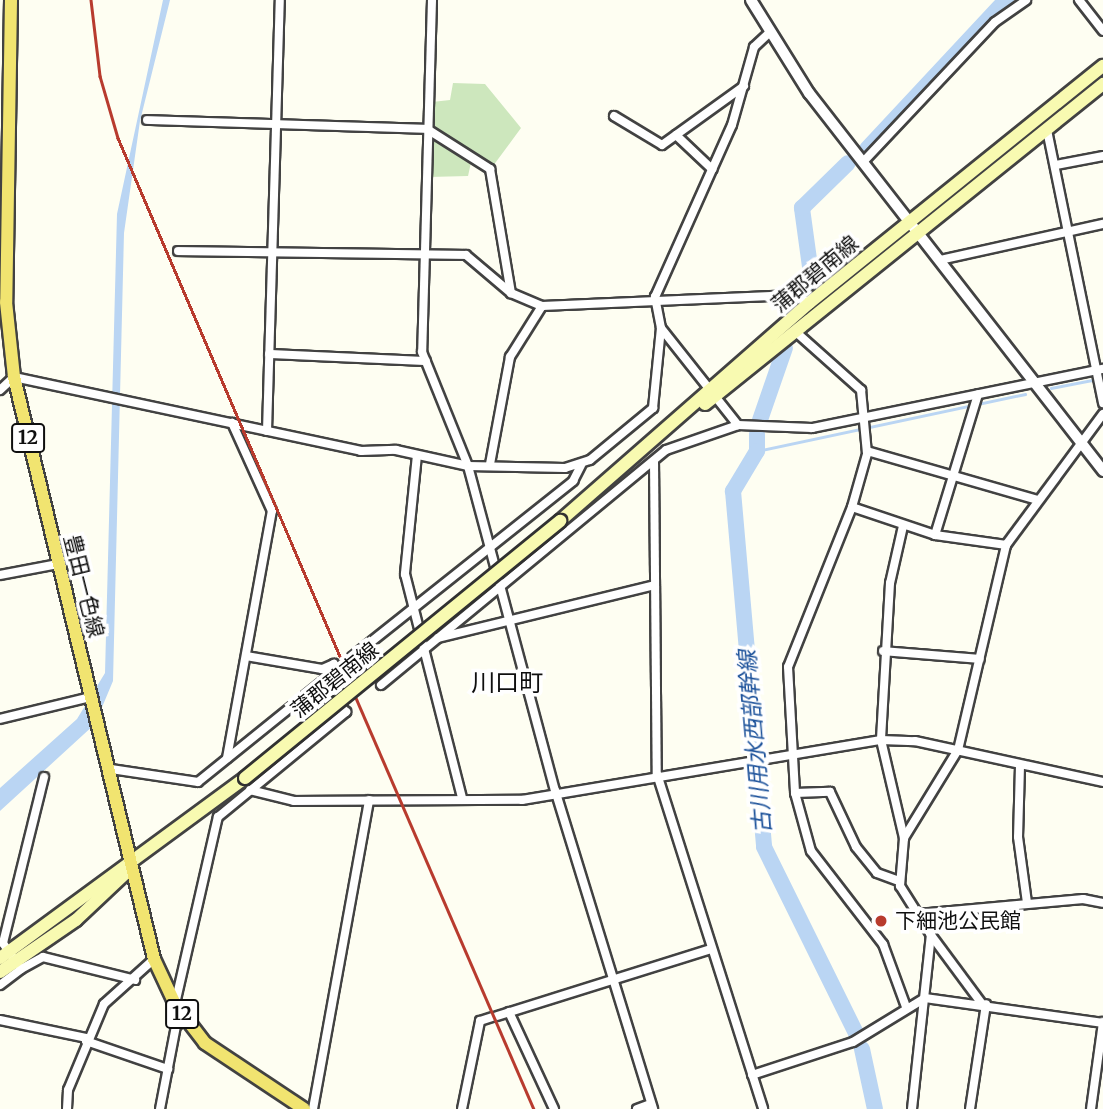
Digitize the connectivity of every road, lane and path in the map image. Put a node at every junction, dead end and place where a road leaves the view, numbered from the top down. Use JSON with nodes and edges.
{"nodes":[{"id":1,"x":11,"y":0,"type":"edge"},
{"id":2,"x":280,"y":0,"type":"edge"},
{"id":3,"x":432,"y":0,"type":"edge"},
{"id":4,"x":751,"y":0,"type":"edge"},
{"id":5,"x":1026,"y":0,"type":"edge"},
{"id":6,"x":1079,"y":0,"type":"edge"},
{"id":7,"x":1103,"y":32,"type":"edge"},
{"id":8,"x":769,"y":33,"type":"junction"},
{"id":9,"x":1103,"y":66,"type":"edge"},
{"id":10,"x":1103,"y":84,"type":"edge"},
{"id":11,"x":744,"y":86,"type":"junction"},
{"id":12,"x":614,"y":116,"type":"dead end"},
{"id":13,"x":148,"y":120,"type":"dead end"},
{"id":14,"x":277,"y":125,"type":"junction"},
{"id":15,"x":427,"y":130,"type":"junction"},
{"id":16,"x":1047,"y":130,"type":"junction"},
{"id":17,"x":676,"y":135,"type":"junction"},
{"id":18,"x":1103,"y":156,"type":"edge"},
{"id":19,"x":863,"y":162,"type":"junction"},
{"id":20,"x":1056,"y":165,"type":"junction"},
{"id":21,"x":712,"y":169,"type":"junction"},
{"id":22,"x":3,"y":192,"type":"edge"},
{"id":23,"x":908,"y":222,"type":"junction"},
{"id":24,"x":1103,"y":224,"type":"edge"},
{"id":25,"x":1067,"y":231,"type":"junction"},
{"id":26,"x":917,"y":233,"type":"junction"},
{"id":27,"x":178,"y":251,"type":"dead end"},
{"id":28,"x":271,"y":253,"type":"junction"},
{"id":29,"x":421,"y":257,"type":"junction"},
{"id":30,"x":940,"y":260,"type":"junction"},
{"id":31,"x":512,"y":293,"type":"junction"},
{"id":32,"x":655,"y":297,"type":"junction"},
{"id":33,"x":808,"y":303,"type":"junction"},
{"id":34,"x":542,"y":306,"type":"junction"},
{"id":35,"x":661,"y":328,"type":"junction"},
{"id":36,"x":797,"y":333,"type":"junction"},
{"id":37,"x":5,"y":346,"type":"edge"},
{"id":38,"x":269,"y":354,"type":"junction"},
{"id":39,"x":426,"y":362,"type":"junction"},
{"id":40,"x":1099,"y":374,"type":"edge"},
{"id":41,"x":14,"y":377,"type":"junction"},
{"id":42,"x":1034,"y":383,"type":"junction"},
{"id":43,"x":0,"y":390,"type":"edge"},
{"id":44,"x":712,"y":394,"type":"junction"},
{"id":45,"x":977,"y":396,"type":"junction"},
{"id":46,"x":1103,"y":403,"type":"edge"},
{"id":47,"x":1103,"y":414,"type":"edge"},
{"id":48,"x":866,"y":419,"type":"junction"},
{"id":49,"x":232,"y":423,"type":"junction"},
{"id":50,"x":738,"y":425,"type":"junction"},
{"id":51,"x":267,"y":431,"type":"junction"},
{"id":52,"x":1081,"y":444,"type":"junction"},
{"id":53,"x":867,"y":451,"type":"junction"},
{"id":54,"x":417,"y":455,"type":"junction"},
{"id":55,"x":654,"y":461,"type":"junction"},
{"id":56,"x":490,"y":464,"type":"junction"},
{"id":57,"x":581,"y":465,"type":"junction"},
{"id":58,"x":468,"y":466,"type":"junction"},
{"id":59,"x":1103,"y":471,"type":"edge"},
{"id":60,"x":948,"y":477,"type":"junction"},
{"id":61,"x":1038,"y":500,"type":"junction"},
{"id":62,"x":852,"y":507,"type":"junction"},
{"id":63,"x":904,"y":526,"type":"junction"},
{"id":64,"x":935,"y":535,"type":"junction"},
{"id":65,"x":1006,"y":545,"type":"junction"},
{"id":66,"x":489,"y":550,"type":"junction"},
{"id":67,"x":58,"y":564,"type":"junction"},
{"id":68,"x":0,"y":575,"type":"edge"},
{"id":69,"x":655,"y":585,"type":"junction"},
{"id":70,"x":498,"y":587,"type":"junction"},
{"id":71,"x":412,"y":611,"type":"junction"},
{"id":72,"x":508,"y":621,"type":"junction"},
{"id":73,"x":436,"y":639,"type":"junction"},
{"id":74,"x":422,"y":650,"type":"junction"},
{"id":75,"x":883,"y":651,"type":"junction"},
{"id":76,"x":246,"y":656,"type":"junction"},
{"id":77,"x":980,"y":659,"type":"junction"},
{"id":78,"x":366,"y":670,"type":"dead end"},
{"id":79,"x":320,"y":684,"type":"junction"},
{"id":80,"x":381,"y":685,"type":"dead end"},
{"id":81,"x":91,"y":697,"type":"junction"},
{"id":82,"x":0,"y":719,"type":"edge"},
{"id":83,"x":881,"y":740,"type":"junction"},
{"id":84,"x":958,"y":750,"type":"junction"},
{"id":85,"x":789,"y":757,"type":"junction"},
{"id":86,"x":227,"y":758,"type":"junction"},
{"id":87,"x":1020,"y":765,"type":"junction"},
{"id":88,"x":111,"y":769,"type":"junction"},
{"id":89,"x":657,"y":775,"type":"junction"},
{"id":90,"x":44,"y":777,"type":"dead end"},
{"id":91,"x":1103,"y":782,"type":"edge"},
{"id":92,"x":248,"y":784,"type":"junction"},
{"id":93,"x":555,"y":790,"type":"junction"},
{"id":94,"x":795,"y":793,"type":"junction"},
{"id":95,"x":462,"y":797,"type":"junction"},
{"id":96,"x":369,"y":800,"type":"junction"},
{"id":97,"x":904,"y":838,"type":"junction"},
{"id":98,"x":131,"y":866,"type":"junction"},
{"id":99,"x":899,"y":881,"type":"junction"},
{"id":100,"x":1027,"y":903,"type":"junction"},
{"id":101,"x":1103,"y":903,"type":"edge"},
{"id":102,"x":918,"y":914,"type":"junction"},
{"id":103,"x":932,"y":935,"type":"junction"},
{"id":104,"x":711,"y":949,"type":"junction"},
{"id":105,"x":8,"y":955,"type":"edge"},
{"id":106,"x":155,"y":959,"type":"junction"},
{"id":107,"x":0,"y":972,"type":"edge"},
{"id":108,"x":135,"y":980,"type":"junction"},
{"id":109,"x":614,"y":980,"type":"junction"},
{"id":110,"x":0,"y":985,"type":"edge"},
{"id":111,"x":925,"y":998,"type":"junction"},
{"id":112,"x":175,"y":1004,"type":"junction"},
{"id":113,"x":984,"y":1004,"type":"junction"},
{"id":114,"x":906,"y":1007,"type":"junction"},
{"id":115,"x":509,"y":1012,"type":"junction"},
{"id":116,"x":185,"y":1019,"type":"junction"},
{"id":117,"x":0,"y":1020,"type":"edge"},
{"id":118,"x":1103,"y":1023,"type":"edge"},
{"id":119,"x":86,"y":1039,"type":"junction"},
{"id":120,"x":168,"y":1069,"type":"junction"},
{"id":121,"x":752,"y":1075,"type":"junction"},
{"id":122,"x":652,"y":1107,"type":"edge"},
{"id":123,"x":68,"y":1109,"type":"edge"},
{"id":124,"x":160,"y":1109,"type":"edge"},
{"id":125,"x":304,"y":1109,"type":"edge"},
{"id":126,"x":313,"y":1109,"type":"edge"},
{"id":127,"x":462,"y":1109,"type":"edge"},
{"id":128,"x":554,"y":1109,"type":"edge"},
{"id":129,"x":637,"y":1109,"type":"edge"},
{"id":130,"x":762,"y":1109,"type":"edge"},
{"id":131,"x":912,"y":1109,"type":"edge"},
{"id":132,"x":970,"y":1109,"type":"edge"},
{"id":133,"x":1091,"y":1109,"type":"edge"}],
"edges":[{"from":1,"to":22,"type":"main road","name":"豊田一色線","number":"12"},
{"from":2,"to":14,"type":"street"},
{"from":3,"to":15,"type":"street"},
{"from":4,"to":8,"type":"street"},
{"from":5,"to":19,"type":"street"},
{"from":6,"to":7,"type":"street"},
{"from":8,"to":11,"type":"street"},
{"from":8,"to":19,"type":"street"},
{"from":9,"to":23,"type":"main road","name":"蒲郡碧南線"},
{"from":10,"to":16,"type":"main road","name":"蒲郡碧南線"},
{"from":11,"to":17,"type":"street"},
{"from":11,"to":21,"type":"street"},
{"from":12,"to":17,"type":"street"},
{"from":13,"to":14,"type":"street"},
{"from":14,"to":15,"type":"street"},
{"from":14,"to":28,"type":"street"},
{"from":15,"to":29,"type":"street"},
{"from":15,"to":31,"type":"street"},
{"from":16,"to":20,"type":"street"},
{"from":16,"to":26,"type":"main road","name":"蒲郡碧南線"},
{"from":17,"to":21,"type":"street"},
{"from":18,"to":20,"type":"street"},
{"from":19,"to":23,"type":"street"},
{"from":20,"to":25,"type":"street"},
{"from":21,"to":32,"type":"street"},
{"from":22,"to":37,"type":"main road","name":"豊田一色線","number":"12"},
{"from":23,"to":26,"type":"street"},
{"from":23,"to":33,"type":"main road","name":"蒲郡碧南線"},
{"from":24,"to":25,"type":"street"},
{"from":25,"to":30,"type":"street"},
{"from":25,"to":40,"type":"street"},
{"from":26,"to":30,"type":"street"},
{"from":26,"to":36,"type":"main road","name":"蒲郡碧南線"},
{"from":27,"to":28,"type":"street"},
{"from":28,"to":29,"type":"street"},
{"from":28,"to":38,"type":"street"},
{"from":29,"to":31,"type":"street"},
{"from":29,"to":39,"type":"street"},
{"from":30,"to":42,"type":"street"},
{"from":31,"to":34,"type":"street"},
{"from":32,"to":33,"type":"street"},
{"from":32,"to":34,"type":"street"},
{"from":32,"to":35,"type":"street"},
{"from":33,"to":44,"type":"main road","name":"蒲郡碧南線"},
{"from":34,"to":56,"type":"street"},
{"from":35,"to":44,"type":"street"},
{"from":35,"to":57,"type":"street"},
{"from":36,"to":44,"type":"main road","name":"蒲郡碧南線"},
{"from":36,"to":48,"type":"street"},
{"from":37,"to":41,"type":"main road","name":"豊田一色線","number":"12"},
{"from":38,"to":39,"type":"street"},
{"from":38,"to":51,"type":"street"},
{"from":39,"to":58,"type":"street"},
{"from":40,"to":42,"type":"street"},
{"from":40,"to":46,"type":"street"},
{"from":41,"to":43,"type":"street"},
{"from":41,"to":49,"type":"street"},
{"from":41,"to":67,"type":"main road","name":"豊田一色線","number":"12"},
{"from":42,"to":45,"type":"street"},
{"from":42,"to":52,"type":"street"},
{"from":44,"to":50,"type":"street"},
{"from":44,"to":92,"type":"main road","name":"蒲郡碧南線","bridge":true},
{"from":45,"to":48,"type":"street"},
{"from":45,"to":60,"type":"street"},
{"from":47,"to":52,"type":"street"},
{"from":48,"to":50,"type":"street"},
{"from":48,"to":53,"type":"street"},
{"from":49,"to":51,"type":"street"},
{"from":49,"to":76,"type":"street"},
{"from":50,"to":55,"type":"street"},
{"from":51,"to":54,"type":"street"},
{"from":52,"to":59,"type":"street"},
{"from":52,"to":61,"type":"street"},
{"from":53,"to":60,"type":"street"},
{"from":53,"to":62,"type":"street"},
{"from":54,"to":58,"type":"street"},
{"from":54,"to":71,"type":"street"},
{"from":55,"to":69,"type":"street"},
{"from":55,"to":70,"type":"street"},
{"from":56,"to":57,"type":"street"},
{"from":56,"to":58,"type":"street"},
{"from":57,"to":66,"type":"street"},
{"from":58,"to":66,"type":"street"},
{"from":60,"to":61,"type":"street"},
{"from":60,"to":64,"type":"street"},
{"from":61,"to":65,"type":"street"},
{"from":62,"to":63,"type":"street"},
{"from":62,"to":85,"type":"street"},
{"from":63,"to":64,"type":"street"},
{"from":63,"to":75,"type":"street"},
{"from":64,"to":65,"type":"street"},
{"from":65,"to":77,"type":"street"},
{"from":66,"to":70,"type":"street"},
{"from":66,"to":71,"type":"street"},
{"from":67,"to":68,"type":"street"},
{"from":67,"to":81,"type":"main road","name":"豊田一色線","number":"12"},
{"from":69,"to":72,"type":"street"},
{"from":69,"to":89,"type":"street"},
{"from":70,"to":72,"type":"street"},
{"from":70,"to":73,"type":"street"},
{"from":71,"to":74,"type":"street"},
{"from":71,"to":78,"type":"street"},
{"from":72,"to":73,"type":"street"},
{"from":72,"to":93,"type":"street"},
{"from":73,"to":74,"type":"street"},
{"from":74,"to":80,"type":"street"},
{"from":74,"to":95,"type":"street"},
{"from":75,"to":77,"type":"street"},
{"from":75,"to":83,"type":"street"},
{"from":76,"to":79,"type":"street"},
{"from":76,"to":86,"type":"street"},
{"from":77,"to":84,"type":"street"},
{"from":79,"to":86,"type":"street"},
{"from":79,"to":92,"type":"street"},
{"from":81,"to":82,"type":"street"},
{"from":81,"to":88,"type":"main road","name":"豊田一色線","number":"12"},
{"from":83,"to":84,"type":"street"},
{"from":83,"to":85,"type":"street"},
{"from":83,"to":97,"type":"street"},
{"from":84,"to":87,"type":"street"},
{"from":84,"to":97,"type":"street"},
{"from":85,"to":89,"type":"street"},
{"from":85,"to":94,"type":"street"},
{"from":86,"to":88,"type":"street"},
{"from":87,"to":91,"type":"street"},
{"from":87,"to":100,"type":"street"},
{"from":88,"to":98,"type":"main road","name":"豊田一色線","number":"12"},
{"from":89,"to":93,"type":"street"},
{"from":89,"to":104,"type":"street"},
{"from":90,"to":105,"type":"street"},
{"from":92,"to":96,"type":"street"},
{"from":92,"to":98,"type":"main road","name":"蒲郡碧南線"},
{"from":92,"to":112,"type":"street"},
{"from":93,"to":95,"type":"street"},
{"from":93,"to":109,"type":"street"},
{"from":94,"to":99,"type":"street"},
{"from":94,"to":114,"type":"street"},
{"from":95,"to":96,"type":"street"},
{"from":96,"to":126,"type":"street"},
{"from":97,"to":99,"type":"street"},
{"from":98,"to":105,"type":"main road","name":"蒲郡碧南線"},
{"from":98,"to":106,"type":"main road","name":"豊田一色線","number":"12"},
{"from":99,"to":102,"type":"street"},
{"from":100,"to":101,"type":"street"},
{"from":100,"to":102,"type":"street"},
{"from":102,"to":103,"type":"street"},
{"from":103,"to":111,"type":"street"},
{"from":103,"to":113,"type":"street"},
{"from":104,"to":109,"type":"street"},
{"from":104,"to":121,"type":"street"},
{"from":105,"to":107,"type":"main road","name":"蒲郡碧南線"},
{"from":105,"to":108,"type":"street"},
{"from":105,"to":110,"type":"street"},
{"from":106,"to":108,"type":"street"},
{"from":106,"to":112,"type":"main road","name":"豊田一色線","number":"12"},
{"from":108,"to":119,"type":"street"},
{"from":109,"to":115,"type":"street"},
{"from":109,"to":122,"type":"street"},
{"from":111,"to":113,"type":"street"},
{"from":111,"to":114,"type":"street"},
{"from":111,"to":131,"type":"street"},
{"from":112,"to":116,"type":"main road","name":"豊田一色線","number":"12"},
{"from":113,"to":118,"type":"street"},
{"from":113,"to":132,"type":"street"},
{"from":114,"to":121,"type":"street"},
{"from":115,"to":127,"type":"street"},
{"from":115,"to":128,"type":"street"},
{"from":116,"to":120,"type":"street"},
{"from":116,"to":125,"type":"main road","name":"豊田一色線","number":"12"},
{"from":117,"to":119,"type":"street"},
{"from":118,"to":133,"type":"street"},
{"from":119,"to":120,"type":"street"},
{"from":119,"to":123,"type":"street"},
{"from":120,"to":124,"type":"street"},
{"from":121,"to":130,"type":"street"},
{"from":122,"to":129,"type":"street"}]}
